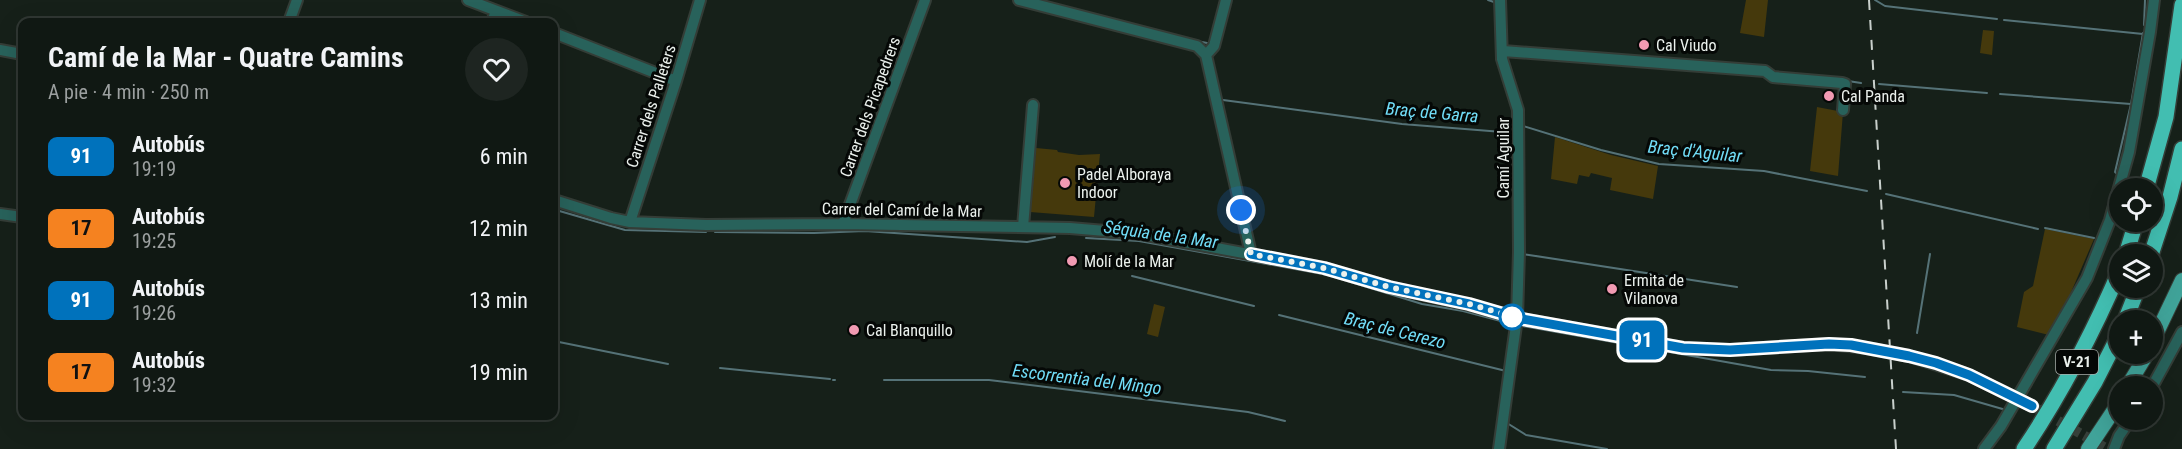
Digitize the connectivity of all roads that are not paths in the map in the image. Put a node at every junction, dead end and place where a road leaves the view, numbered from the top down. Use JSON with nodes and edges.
{"nodes":[{"id":1,"x":297,"y":0,"type":"edge"},
{"id":2,"x":468,"y":0,"type":"edge"},
{"id":3,"x":700,"y":0,"type":"edge"},
{"id":4,"x":925,"y":0,"type":"edge"},
{"id":5,"x":1019,"y":0,"type":"edge"},
{"id":6,"x":1226,"y":0,"type":"edge"},
{"id":7,"x":1500,"y":0,"type":"edge"},
{"id":8,"x":2154,"y":0,"type":"edge"},
{"id":9,"x":2182,"y":5,"type":"edge"},
{"id":10,"x":496,"y":11,"type":"junction"},
{"id":11,"x":290,"y":18,"type":"edge"},
{"id":12,"x":493,"y":18,"type":"edge"},
{"id":13,"x":515,"y":18,"type":"edge"},
{"id":14,"x":558,"y":35,"type":"edge"},
{"id":15,"x":0,"y":50,"type":"edge"},
{"id":16,"x":1503,"y":51,"type":"junction"},
{"id":17,"x":18,"y":53,"type":"edge"},
{"id":18,"x":1206,"y":55,"type":"junction"},
{"id":19,"x":676,"y":81,"type":"junction"},
{"id":20,"x":1033,"y":105,"type":"dead end"},
{"id":21,"x":1843,"y":110,"type":"dead end"},
{"id":22,"x":2182,"y":149,"type":"edge"},
{"id":23,"x":2149,"y":178,"type":"edge"},
{"id":24,"x":558,"y":201,"type":"edge"},
{"id":25,"x":0,"y":214,"type":"edge"},
{"id":26,"x":18,"y":216,"type":"edge"},
{"id":27,"x":630,"y":222,"type":"junction"},
{"id":28,"x":843,"y":224,"type":"junction"},
{"id":29,"x":1023,"y":227,"type":"junction"},
{"id":30,"x":2155,"y":244,"type":"edge"},
{"id":31,"x":1251,"y":254,"type":"junction"},
{"id":32,"x":2182,"y":280,"type":"edge"},
{"id":33,"x":2109,"y":296,"type":"edge"},
{"id":34,"x":1517,"y":318,"type":"junction"},
{"id":35,"x":2163,"y":320,"type":"edge"},
{"id":36,"x":2182,"y":332,"type":"edge"},
{"id":37,"x":2109,"y":355,"type":"edge"},
{"id":38,"x":2158,"y":376,"type":"edge"},
{"id":39,"x":2016,"y":398,"type":"junction"},
{"id":40,"x":2032,"y":406,"type":"tunnel mouth"},
{"id":41,"x":2109,"y":418,"type":"edge"},
{"id":42,"x":2124,"y":430,"type":"edge"},
{"id":43,"x":2109,"y":448,"type":"edge"},
{"id":44,"x":1499,"y":449,"type":"edge"},
{"id":45,"x":1984,"y":449,"type":"edge"},
{"id":46,"x":2024,"y":449,"type":"edge"},
{"id":47,"x":2054,"y":449,"type":"edge"},
{"id":48,"x":2088,"y":449,"type":"edge"}],
"edges":[{"from":1,"to":11,"type":"street"},
{"from":2,"to":10,"type":"street"},
{"from":3,"to":19,"type":"street","name":"Carrer dels Palleters"},
{"from":4,"to":28,"type":"street","name":"Carrer dels Picapedrers"},
{"from":5,"to":18,"type":"street"},
{"from":6,"to":18,"type":"street"},
{"from":7,"to":16,"type":"street","name":"Camí Aguilar"},
{"from":8,"to":39,"type":"street"},
{"from":9,"to":23,"type":"highway"},
{"from":10,"to":12,"type":"street"},
{"from":10,"to":13,"type":"street"},
{"from":14,"to":19,"type":"street"},
{"from":15,"to":17,"type":"street"},
{"from":16,"to":21,"type":"street"},
{"from":16,"to":34,"type":"street","name":"Camí Aguilar"},
{"from":18,"to":31,"type":"street"},
{"from":19,"to":27,"type":"street","name":"Carrer dels Palleters"},
{"from":20,"to":29,"type":"street"},
{"from":22,"to":30,"type":"highway"},
{"from":24,"to":27,"type":"street","name":"Carrer del Camí de la Mar"},
{"from":25,"to":26,"type":"street"},
{"from":27,"to":28,"type":"street","name":"Carrer del Camí de la Mar"},
{"from":28,"to":29,"type":"street","name":"Carrer del Camí de la Mar"},
{"from":29,"to":31,"type":"street","name":"Carrer del Camí de la Mar"},
{"from":31,"to":34,"type":"street","name":"Carrer del Camí de la Mar"},
{"from":32,"to":35,"type":"main road"},
{"from":33,"to":46,"type":"highway","number":"V-21"},
{"from":34,"to":39,"type":"street","name":"Carrer del Camí de la Mar","bridge":true},
{"from":34,"to":44,"type":"street","name":"Camí Aguilar"},
{"from":36,"to":38,"type":"street"},
{"from":37,"to":47,"type":"highway","number":"V-21"},
{"from":39,"to":40,"type":"street","name":"Carrer del Camí de la Mar"},
{"from":39,"to":45,"type":"street"},
{"from":41,"to":48,"type":"main road"},
{"from":42,"to":43,"type":"street"}]}
